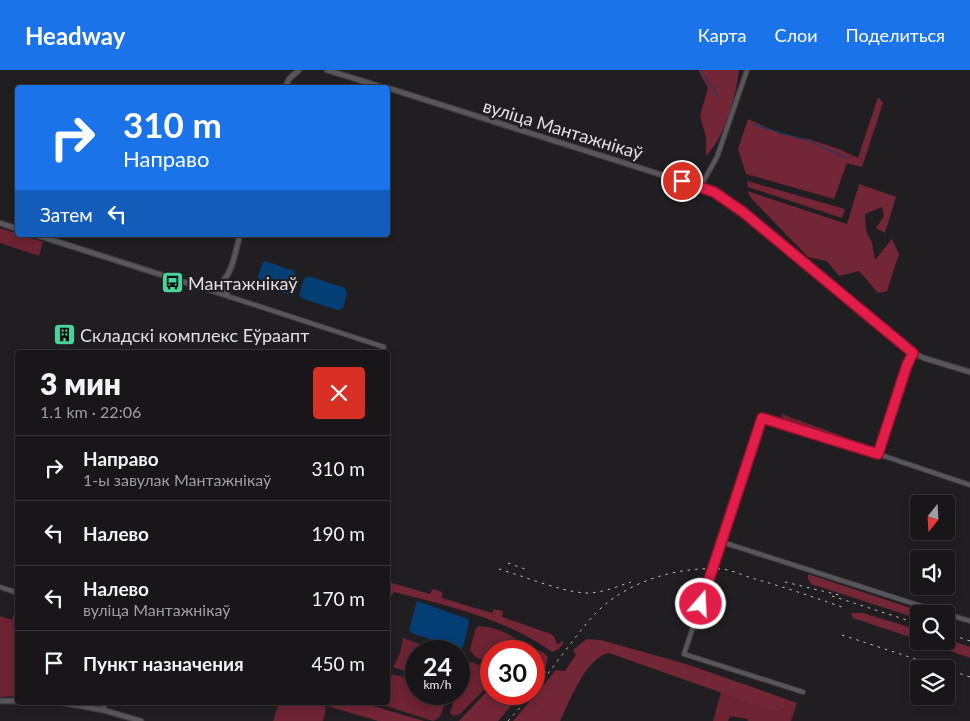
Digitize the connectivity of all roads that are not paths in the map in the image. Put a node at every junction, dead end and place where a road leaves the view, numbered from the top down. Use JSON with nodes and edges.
{"nodes":[{"id":1,"x":299,"y":70,"type":"edge"},
{"id":2,"x":327,"y":70,"type":"edge"},
{"id":3,"x":747,"y":70,"type":"edge"},
{"id":4,"x":286,"y":85,"type":"edge"},
{"id":5,"x":376,"y":85,"type":"edge"},
{"id":6,"x":390,"y":89,"type":"edge"},
{"id":7,"x":700,"y":187,"type":"junction"},
{"id":8,"x":0,"y":223,"type":"edge"},
{"id":9,"x":15,"y":228,"type":"edge"},
{"id":10,"x":42,"y":237,"type":"edge"},
{"id":11,"x":239,"y":237,"type":"edge"},
{"id":12,"x":225,"y":280,"type":"junction"},
{"id":13,"x":206,"y":289,"type":"junction"},
{"id":14,"x":228,"y":296,"type":"junction"},
{"id":15,"x":383,"y":350,"type":"edge"},
{"id":16,"x":913,"y":353,"type":"junction"},
{"id":17,"x":970,"y":372,"type":"edge"},
{"id":18,"x":878,"y":454,"type":"junction"},
{"id":19,"x":970,"y":485,"type":"edge"},
{"id":20,"x":722,"y":542,"type":"junction"},
{"id":21,"x":0,"y":587,"type":"edge"},
{"id":22,"x":15,"y":592,"type":"edge"},
{"id":23,"x":918,"y":605,"type":"edge"},
{"id":24,"x":955,"y":617,"type":"edge"},
{"id":25,"x":970,"y":622,"type":"edge"},
{"id":26,"x":803,"y":692,"type":"dead end"},
{"id":27,"x":0,"y":701,"type":"edge"},
{"id":28,"x":15,"y":701,"type":"edge"},
{"id":29,"x":75,"y":705,"type":"edge"},
{"id":30,"x":104,"y":705,"type":"edge"},
{"id":31,"x":103,"y":710,"type":"junction"},
{"id":32,"x":141,"y":721,"type":"edge"}],
"edges":[{"from":1,"to":4,"type":"street"},
{"from":2,"to":5,"type":"street","name":"вуліца Мантажнікаў"},
{"from":3,"to":7,"type":"street"},
{"from":6,"to":7,"type":"street","name":"вуліца Мантажнікаў"},
{"from":7,"to":16,"type":"street","name":"вуліца Мантажнікаў"},
{"from":8,"to":9,"type":"street"},
{"from":10,"to":13,"type":"street"},
{"from":11,"to":12,"type":"street"},
{"from":12,"to":13,"type":"street"},
{"from":12,"to":14,"type":"street"},
{"from":13,"to":14,"type":"street"},
{"from":14,"to":15,"type":"street"},
{"from":16,"to":17,"type":"street","name":"вуліца Мантажнікаў"},
{"from":16,"to":18,"type":"street"},
{"from":18,"to":19,"type":"street"},
{"from":18,"to":20,"type":"street"},
{"from":20,"to":23,"type":"street"},
{"from":20,"to":26,"type":"street"},
{"from":21,"to":22,"type":"street"},
{"from":24,"to":25,"type":"street"},
{"from":27,"to":28,"type":"street"},
{"from":29,"to":31,"type":"street"},
{"from":30,"to":31,"type":"street"},
{"from":31,"to":32,"type":"street"}]}
